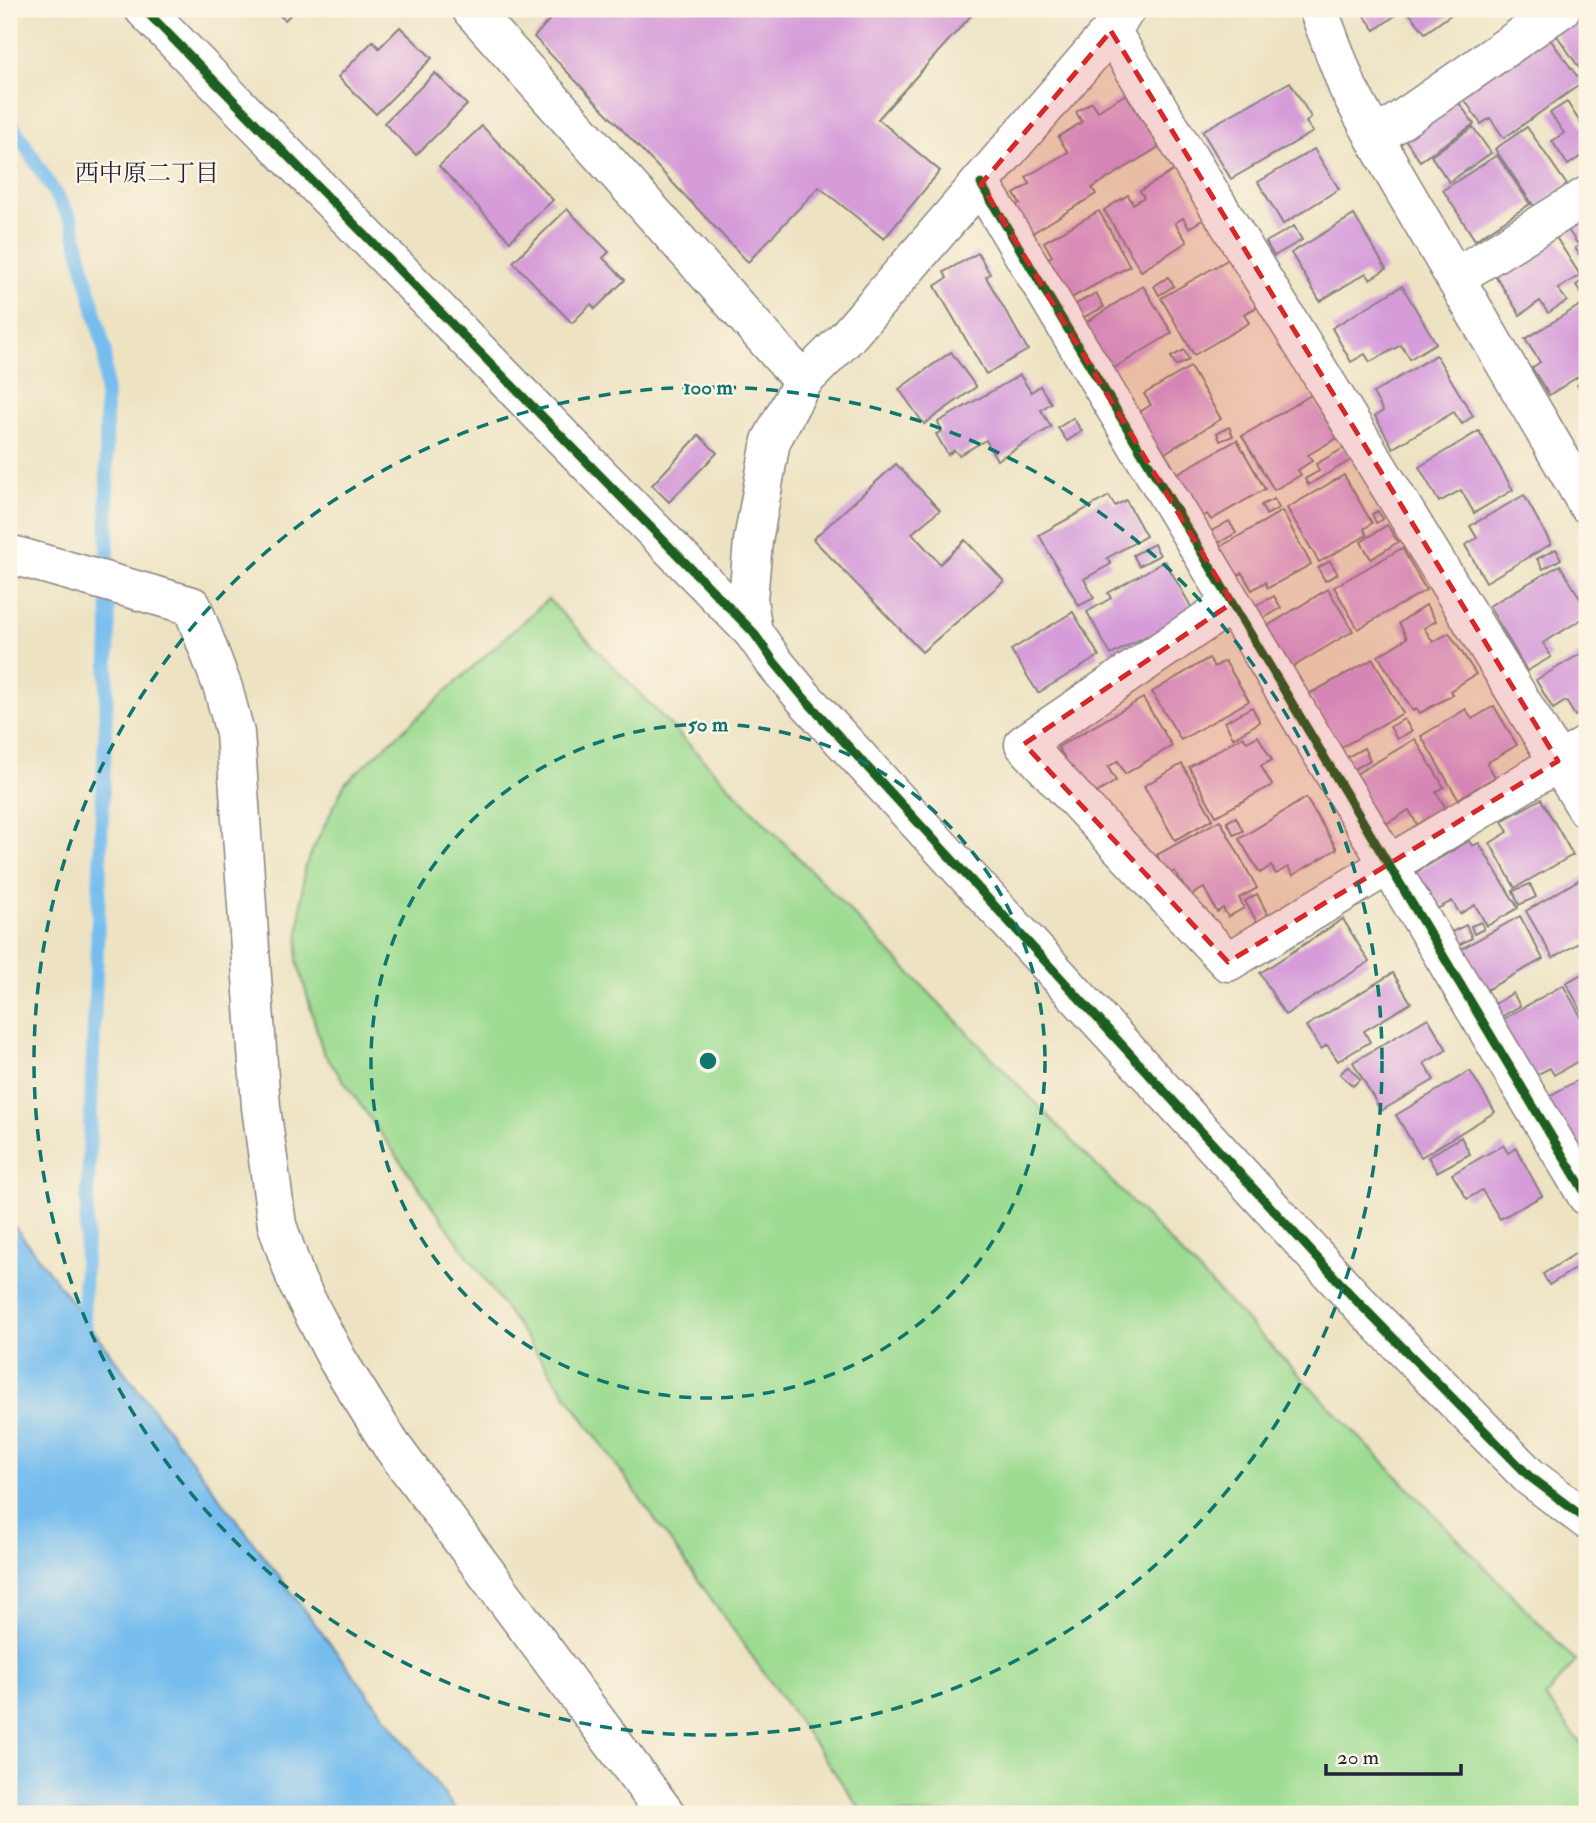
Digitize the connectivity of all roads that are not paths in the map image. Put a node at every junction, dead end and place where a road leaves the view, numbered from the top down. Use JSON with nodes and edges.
{"nodes":[{"id":1,"x":144,"y":9,"type":"edge"},
{"id":2,"x":471,"y":9,"type":"edge"},
{"id":3,"x":1318,"y":9,"type":"edge"},
{"id":4,"x":1561,"y":9,"type":"edge"},
{"id":5,"x":1119,"y":20,"type":"edge"},
{"id":6,"x":1375,"y":138,"type":"junction"},
{"id":7,"x":981,"y":184,"type":"junction"},
{"id":8,"x":1587,"y":196,"type":"edge"},
{"id":9,"x":1456,"y":277,"type":"junction"},
{"id":10,"x":803,"y":381,"type":"junction"},
{"id":11,"x":1587,"y":504,"type":"edge"},
{"id":12,"x":9,"y":554,"type":"edge"},
{"id":13,"x":1232,"y":603,"type":"junction"},
{"id":14,"x":753,"y":632,"type":"junction"},
{"id":15,"x":1573,"y":753,"type":"edge"},
{"id":16,"x":1587,"y":808,"type":"edge"},
{"id":17,"x":1388,"y":864,"type":"junction"},
{"id":18,"x":1587,"y":1196,"type":"edge"},
{"id":19,"x":1587,"y":1520,"type":"edge"},
{"id":20,"x":666,"y":1814,"type":"edge"}],
"edges":[{"from":1,"to":14,"type":"street"},
{"from":2,"to":10,"type":"street"},
{"from":3,"to":6,"type":"street"},
{"from":4,"to":6,"type":"street"},
{"from":5,"to":7,"type":"street"},
{"from":5,"to":15,"type":"street"},
{"from":6,"to":9,"type":"street"},
{"from":7,"to":10,"type":"street"},
{"from":7,"to":13,"type":"street"},
{"from":8,"to":9,"type":"street"},
{"from":9,"to":11,"type":"street"},
{"from":10,"to":14,"type":"street"},
{"from":12,"to":20,"type":"street"},
{"from":13,"to":17,"type":"street"},
{"from":13,"to":17,"type":"street"},
{"from":14,"to":19,"type":"street"},
{"from":15,"to":16,"type":"street"},
{"from":15,"to":17,"type":"street"},
{"from":17,"to":18,"type":"street"}]}
